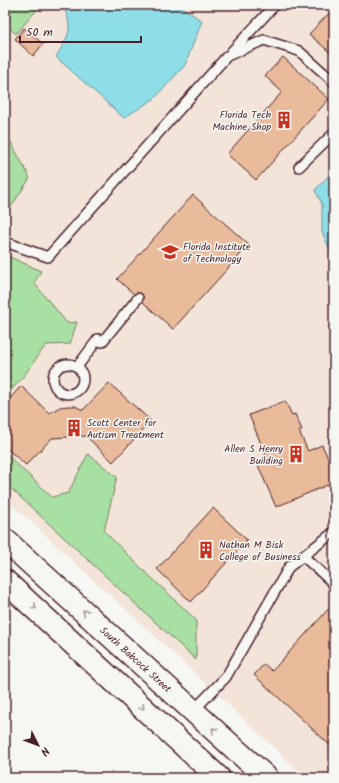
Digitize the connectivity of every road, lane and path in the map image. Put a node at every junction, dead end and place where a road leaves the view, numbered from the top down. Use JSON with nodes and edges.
{"nodes":[{"id":1,"x":275,"y":5,"type":"edge"},
{"id":2,"x":227,"y":56,"type":"junction"},
{"id":3,"x":334,"y":82,"type":"edge"},
{"id":4,"x":334,"y":133,"type":"edge"},
{"id":5,"x":299,"y":167,"type":"dead end"},
{"id":6,"x":5,"y":243,"type":"edge"},
{"id":7,"x":138,"y":298,"type":"dead end"},
{"id":8,"x":77,"y":367,"type":"dead end"},
{"id":9,"x":334,"y":532,"type":"edge"},
{"id":10,"x":5,"y":540,"type":"edge"},
{"id":11,"x":303,"y":556,"type":"junction"},
{"id":12,"x":5,"y":581,"type":"edge"},
{"id":13,"x":334,"y":584,"type":"edge"},
{"id":14,"x":193,"y":711,"type":"junction"},
{"id":15,"x":219,"y":778,"type":"edge"},
{"id":16,"x":267,"y":778,"type":"edge"}],
"edges":[{"from":1,"to":2,"type":"lane"},
{"from":2,"to":3,"type":"lane"},
{"from":2,"to":6,"type":"lane"},
{"from":4,"to":5,"type":"lane"},
{"from":7,"to":8,"type":"lane"},
{"from":9,"to":11,"type":"lane"},
{"from":14,"to":10,"type":"main road","name":"South Babcock Street","one_way":true},
{"from":11,"to":13,"type":"lane"},
{"from":11,"to":14,"type":"lane"},
{"from":12,"to":15,"type":"main road","one_way":true},
{"from":16,"to":14,"type":"main road","name":"South Babcock Street","one_way":true}]}
